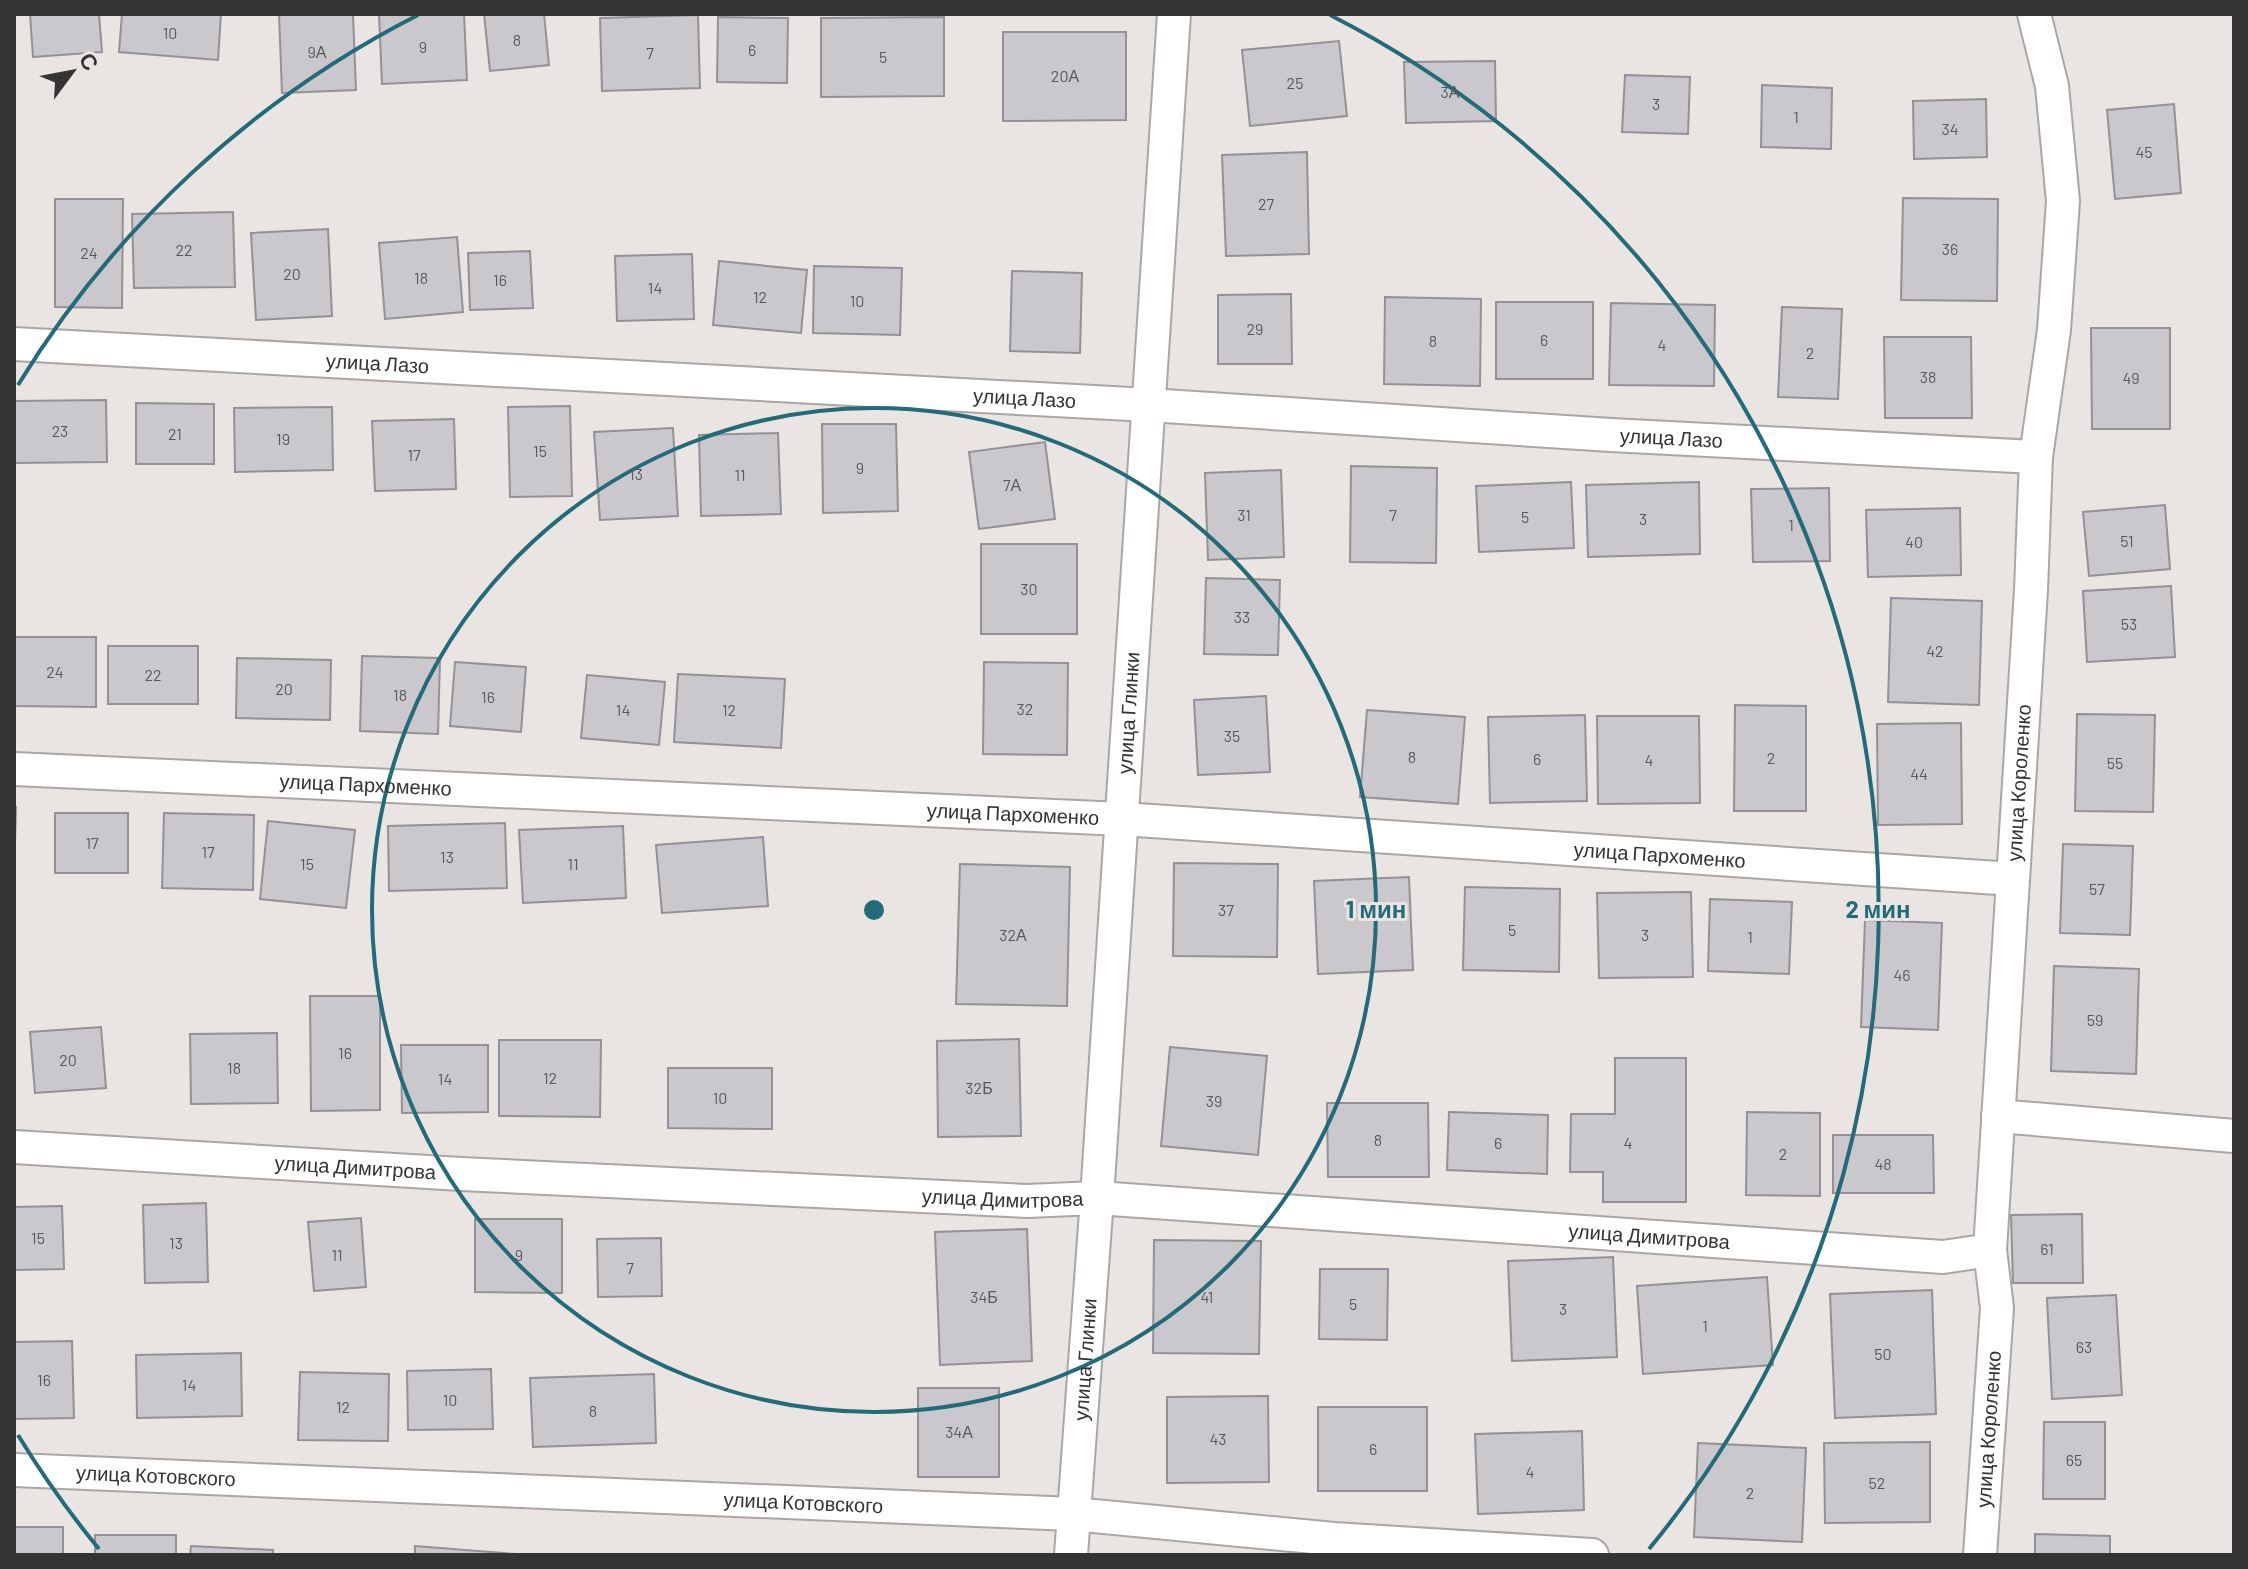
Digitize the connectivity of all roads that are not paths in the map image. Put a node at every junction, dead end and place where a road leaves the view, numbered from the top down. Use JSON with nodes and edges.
{"nodes":[{"id":1,"x":1174,"y":14,"type":"edge"},
{"id":2,"x":2034,"y":14,"type":"edge"},
{"id":3,"x":14,"y":344,"type":"edge"},
{"id":4,"x":1149,"y":405,"type":"junction"},
{"id":5,"x":2036,"y":457,"type":"junction"},
{"id":6,"x":14,"y":769,"type":"edge"},
{"id":7,"x":1122,"y":819,"type":"junction"},
{"id":8,"x":2013,"y":879,"type":"junction"},
{"id":9,"x":1998,"y":1116,"type":"junction"},
{"id":10,"x":2234,"y":1136,"type":"edge"},
{"id":11,"x":14,"y":1147,"type":"edge"},
{"id":12,"x":1097,"y":1198,"type":"junction"},
{"id":13,"x":1990,"y":1250,"type":"junction"},
{"id":14,"x":14,"y":1470,"type":"edge"},
{"id":15,"x":1073,"y":1514,"type":"junction"},
{"id":16,"x":1071,"y":1555,"type":"edge"},
{"id":17,"x":1592,"y":1555,"type":"edge"},
{"id":18,"x":1980,"y":1555,"type":"edge"}],
"edges":[{"from":1,"to":4,"type":"street","name":"улица Глинки"},
{"from":2,"to":5,"type":"street","name":"улица Короленко"},
{"from":3,"to":4,"type":"street","name":"улица Лазо"},
{"from":4,"to":5,"type":"street","name":"улица Лазо"},
{"from":4,"to":7,"type":"street","name":"улица Глинки"},
{"from":5,"to":8,"type":"street","name":"улица Короленко"},
{"from":6,"to":7,"type":"street","name":"улица Пархоменко"},
{"from":7,"to":8,"type":"street","name":"улица Пархоменко"},
{"from":7,"to":12,"type":"street","name":"улица Глинки"},
{"from":8,"to":9,"type":"street","name":"улица Короленко"},
{"from":9,"to":10,"type":"street"},
{"from":9,"to":13,"type":"street","name":"улица Короленко"},
{"from":11,"to":12,"type":"street","name":"улица Димитрова"},
{"from":12,"to":13,"type":"street","name":"улица Димитрова"},
{"from":12,"to":15,"type":"street","name":"улица Глинки"},
{"from":13,"to":18,"type":"street","name":"улица Короленко"},
{"from":14,"to":15,"type":"street","name":"улица Котовского"},
{"from":15,"to":16,"type":"street","name":"улица Глинки"},
{"from":15,"to":17,"type":"street","name":"улица Котовского"}]}
